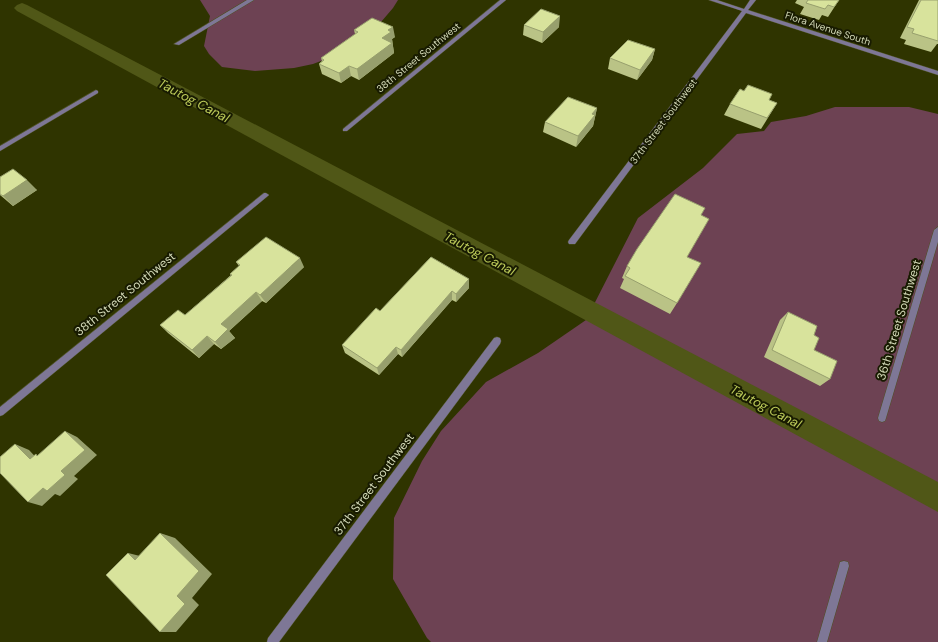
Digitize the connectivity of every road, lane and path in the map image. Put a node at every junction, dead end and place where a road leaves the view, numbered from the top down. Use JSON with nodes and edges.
{"nodes":[{"id":1,"x":251,"y":0,"type":"edge"},
{"id":2,"x":503,"y":0,"type":"edge"},
{"id":3,"x":712,"y":0,"type":"edge"},
{"id":4,"x":753,"y":0,"type":"edge"},
{"id":5,"x":746,"y":11,"type":"junction"},
{"id":6,"x":177,"y":44,"type":"dead end"},
{"id":7,"x":938,"y":73,"type":"edge"},
{"id":8,"x":96,"y":92,"type":"dead end"},
{"id":9,"x":345,"y":130,"type":"dead end"},
{"id":10,"x":0,"y":149,"type":"edge"},
{"id":11,"x":266,"y":195,"type":"dead end"},
{"id":12,"x":938,"y":230,"type":"edge"},
{"id":13,"x":572,"y":242,"type":"dead end"},
{"id":14,"x":497,"y":341,"type":"dead end"},
{"id":15,"x":0,"y":412,"type":"edge"},
{"id":16,"x":882,"y":418,"type":"dead end"},
{"id":17,"x":844,"y":566,"type":"dead end"},
{"id":18,"x":272,"y":642,"type":"edge"},
{"id":19,"x":822,"y":642,"type":"edge"}],
"edges":[{"from":1,"to":6,"type":"street"},
{"from":2,"to":9,"type":"street","name":"38th Street Southwest"},
{"from":3,"to":5,"type":"street","name":"Flora Avenue South"},
{"from":4,"to":5,"type":"street","name":"37th Street Southwest"},
{"from":5,"to":7,"type":"street","name":"Flora Avenue South"},
{"from":5,"to":13,"type":"street","name":"37th Street Southwest"},
{"from":8,"to":10,"type":"street"},
{"from":11,"to":15,"type":"street","name":"38th Street Southwest"},
{"from":12,"to":16,"type":"street","name":"36th Street Southwest"},
{"from":14,"to":18,"type":"street","name":"37th Street Southwest"},
{"from":17,"to":19,"type":"street"}]}
